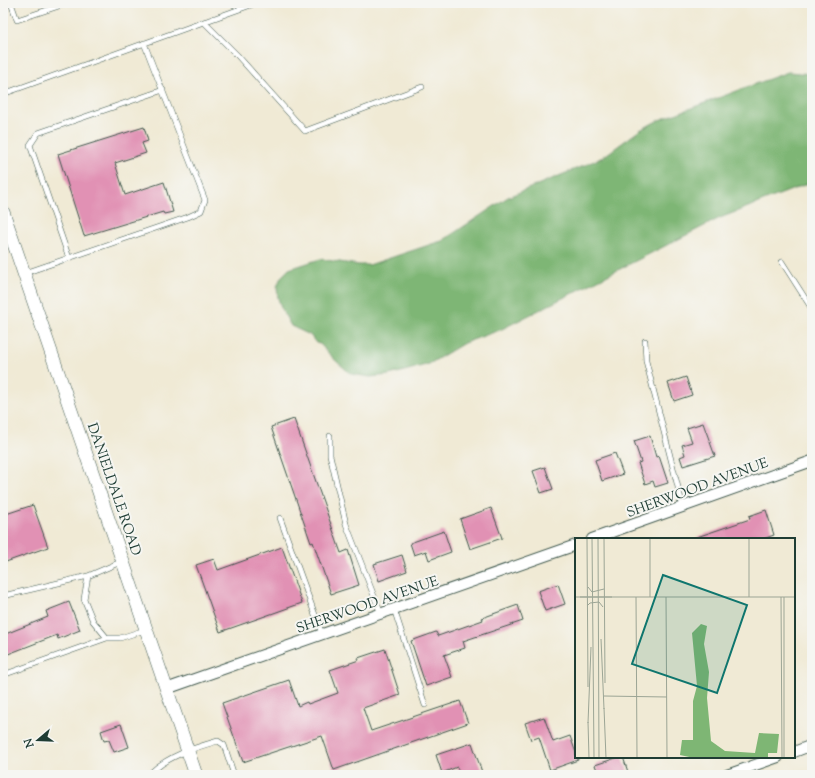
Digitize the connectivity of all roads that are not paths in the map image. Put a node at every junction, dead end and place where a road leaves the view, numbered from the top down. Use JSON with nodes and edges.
{"nodes":[{"id":1,"x":11,"y":3,"type":"edge"},
{"id":2,"x":68,"y":3,"type":"edge"},
{"id":3,"x":253,"y":4,"type":"edge"},
{"id":4,"x":204,"y":22,"type":"junction"},
{"id":5,"x":144,"y":43,"type":"junction"},
{"id":6,"x":422,"y":87,"type":"dead end"},
{"id":7,"x":162,"y":90,"type":"junction"},
{"id":8,"x":3,"y":94,"type":"edge"},
{"id":9,"x":3,"y":212,"type":"edge"},
{"id":10,"x":69,"y":258,"type":"junction"},
{"id":11,"x":782,"y":262,"type":"dead end"},
{"id":12,"x":24,"y":273,"type":"junction"},
{"id":13,"x":812,"y":309,"type":"edge"},
{"id":14,"x":645,"y":341,"type":"dead end"},
{"id":15,"x":330,"y":436,"type":"dead end"},
{"id":16,"x":812,"y":461,"type":"edge"},
{"id":17,"x":682,"y":507,"type":"junction"},
{"id":18,"x":280,"y":518,"type":"dead end"},
{"id":19,"x":595,"y":538,"type":"edge"},
{"id":20,"x":575,"y":545,"type":"edge"},
{"id":21,"x":123,"y":561,"type":"junction"},
{"id":22,"x":88,"y":576,"type":"junction"},
{"id":23,"x":3,"y":596,"type":"edge"},
{"id":24,"x":394,"y":609,"type":"junction"},
{"id":25,"x":381,"y":614,"type":"junction"},
{"id":26,"x":146,"y":630,"type":"junction"},
{"id":27,"x":322,"y":634,"type":"junction"},
{"id":28,"x":107,"y":638,"type":"junction"},
{"id":29,"x":3,"y":675,"type":"edge"},
{"id":30,"x":166,"y":689,"type":"junction"},
{"id":31,"x":425,"y":705,"type":"dead end"},
{"id":32,"x":812,"y":745,"type":"edge"},
{"id":33,"x":188,"y":751,"type":"junction"},
{"id":34,"x":795,"y":752,"type":"edge"},
{"id":35,"x":775,"y":758,"type":"edge"},
{"id":36,"x":148,"y":775,"type":"edge"},
{"id":37,"x":196,"y":775,"type":"edge"},
{"id":38,"x":234,"y":775,"type":"edge"},
{"id":39,"x":727,"y":775,"type":"edge"}],
"edges":[{"from":1,"to":2,"type":"lane"},
{"from":3,"to":4,"type":"lane"},
{"from":4,"to":5,"type":"lane"},
{"from":4,"to":6,"type":"lane"},
{"from":5,"to":7,"type":"lane"},
{"from":5,"to":8,"type":"lane"},
{"from":7,"to":10,"type":"lane"},
{"from":7,"to":10,"type":"lane"},
{"from":9,"to":12,"type":"street","name":"DANIELDALE ROAD"},
{"from":10,"to":12,"type":"lane"},
{"from":11,"to":13,"type":"lane"},
{"from":12,"to":21,"type":"street","name":"DANIELDALE ROAD"},
{"from":14,"to":17,"type":"lane"},
{"from":15,"to":25,"type":"lane"},
{"from":16,"to":17,"type":"street","name":"SHERWOOD AVENUE"},
{"from":17,"to":19,"type":"street","name":"SHERWOOD AVENUE"},
{"from":18,"to":27,"type":"lane"},
{"from":20,"to":24,"type":"street","name":"SHERWOOD AVENUE"},
{"from":21,"to":22,"type":"lane"},
{"from":21,"to":26,"type":"street","name":"DANIELDALE ROAD"},
{"from":22,"to":23,"type":"lane"},
{"from":22,"to":28,"type":"lane"},
{"from":24,"to":25,"type":"street","name":"SHERWOOD AVENUE"},
{"from":24,"to":31,"type":"lane"},
{"from":25,"to":27,"type":"street","name":"SHERWOOD AVENUE"},
{"from":26,"to":28,"type":"lane"},
{"from":26,"to":30,"type":"street","name":"DANIELDALE ROAD"},
{"from":27,"to":30,"type":"street","name":"SHERWOOD AVENUE"},
{"from":28,"to":29,"type":"lane"},
{"from":30,"to":33,"type":"street","name":"DANIELDALE ROAD"},
{"from":32,"to":34,"type":"street"},
{"from":33,"to":36,"type":"lane"},
{"from":33,"to":37,"type":"street","name":"DANIELDALE ROAD"},
{"from":33,"to":38,"type":"lane"},
{"from":35,"to":39,"type":"street"}]}
